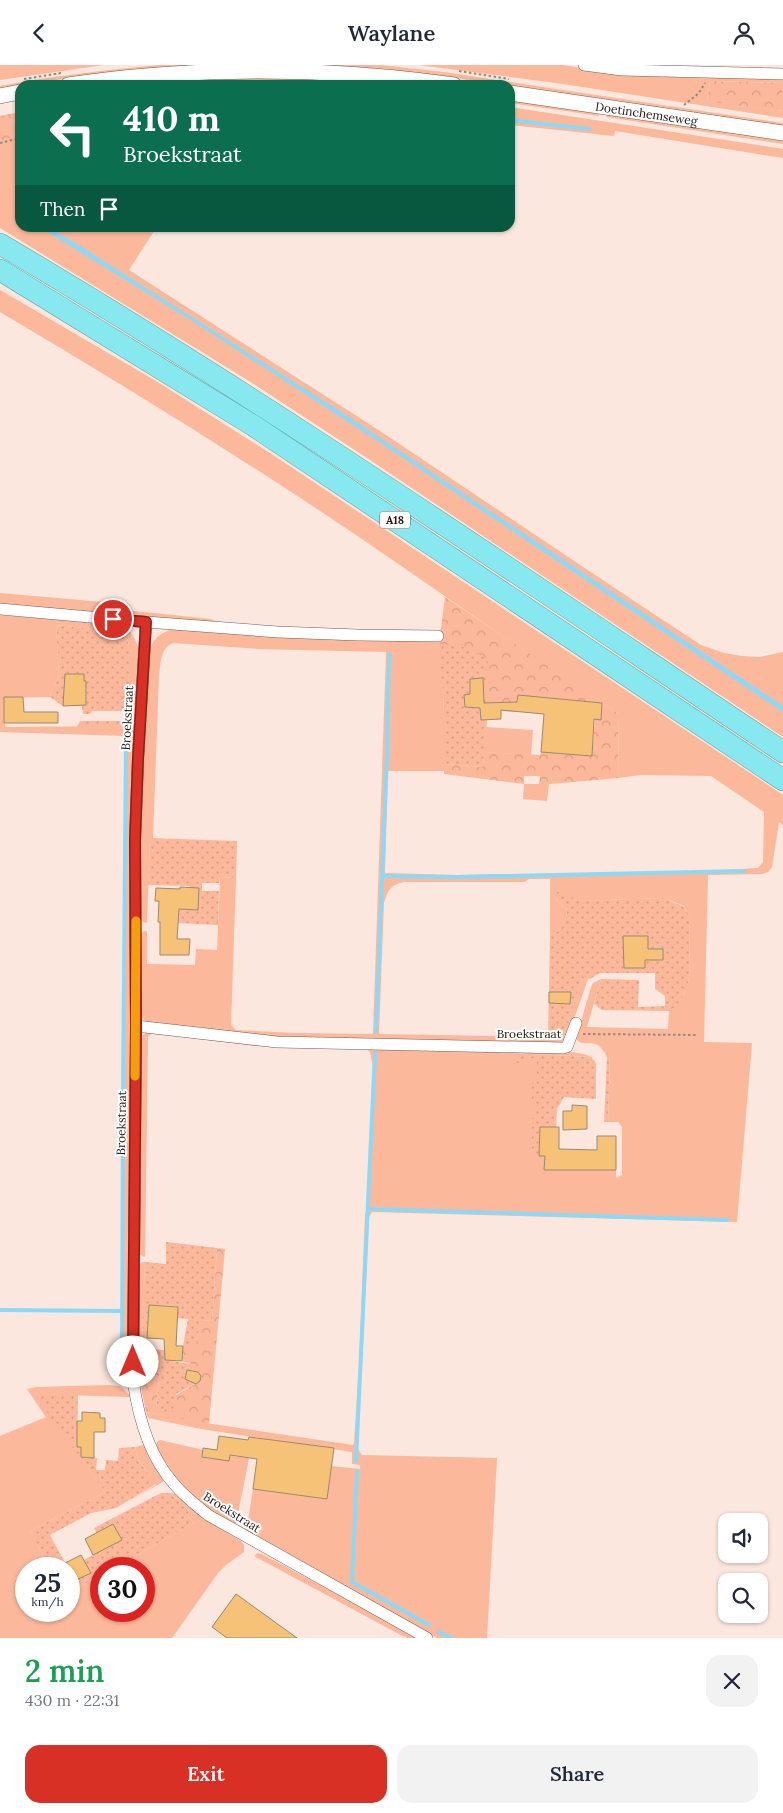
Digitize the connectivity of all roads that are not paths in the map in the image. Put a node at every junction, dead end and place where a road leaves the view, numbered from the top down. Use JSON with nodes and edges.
{"nodes":[{"id":1,"x":584,"y":65,"type":"edge"},
{"id":2,"x":783,"y":74,"type":"edge"},
{"id":3,"x":107,"y":80,"type":"edge"},
{"id":4,"x":417,"y":80,"type":"edge"},
{"id":5,"x":15,"y":93,"type":"edge"},
{"id":6,"x":515,"y":94,"type":"edge"},
{"id":7,"x":0,"y":96,"type":"edge"},
{"id":8,"x":783,"y":133,"type":"edge"},
{"id":9,"x":0,"y":244,"type":"edge"},
{"id":10,"x":0,"y":270,"type":"edge"},
{"id":11,"x":0,"y":609,"type":"edge"},
{"id":12,"x":146,"y":622,"type":"junction"},
{"id":13,"x":438,"y":636,"type":"dead end"},
{"id":14,"x":783,"y":752,"type":"edge"},
{"id":15,"x":783,"y":780,"type":"edge"},
{"id":16,"x":136,"y":1026,"type":"junction"},
{"id":17,"x":574,"y":1029,"type":"road end"},
{"id":18,"x":427,"y":1638,"type":"edge"}],
"edges":[{"from":1,"to":2,"type":"street"},
{"from":3,"to":4,"type":"street"},
{"from":5,"to":7,"type":"street"},
{"from":6,"to":8,"type":"street","name":"Doetinchemseweg"},
{"from":9,"to":14,"type":"highway","number":"A18"},
{"from":10,"to":15,"type":"highway","number":"A18"},
{"from":11,"to":12,"type":"street"},
{"from":12,"to":13,"type":"street"},
{"from":12,"to":16,"type":"street","name":"Broekstraat"},
{"from":16,"to":17,"type":"street","name":"Broekstraat"},
{"from":16,"to":18,"type":"street","name":"Broekstraat"}]}
